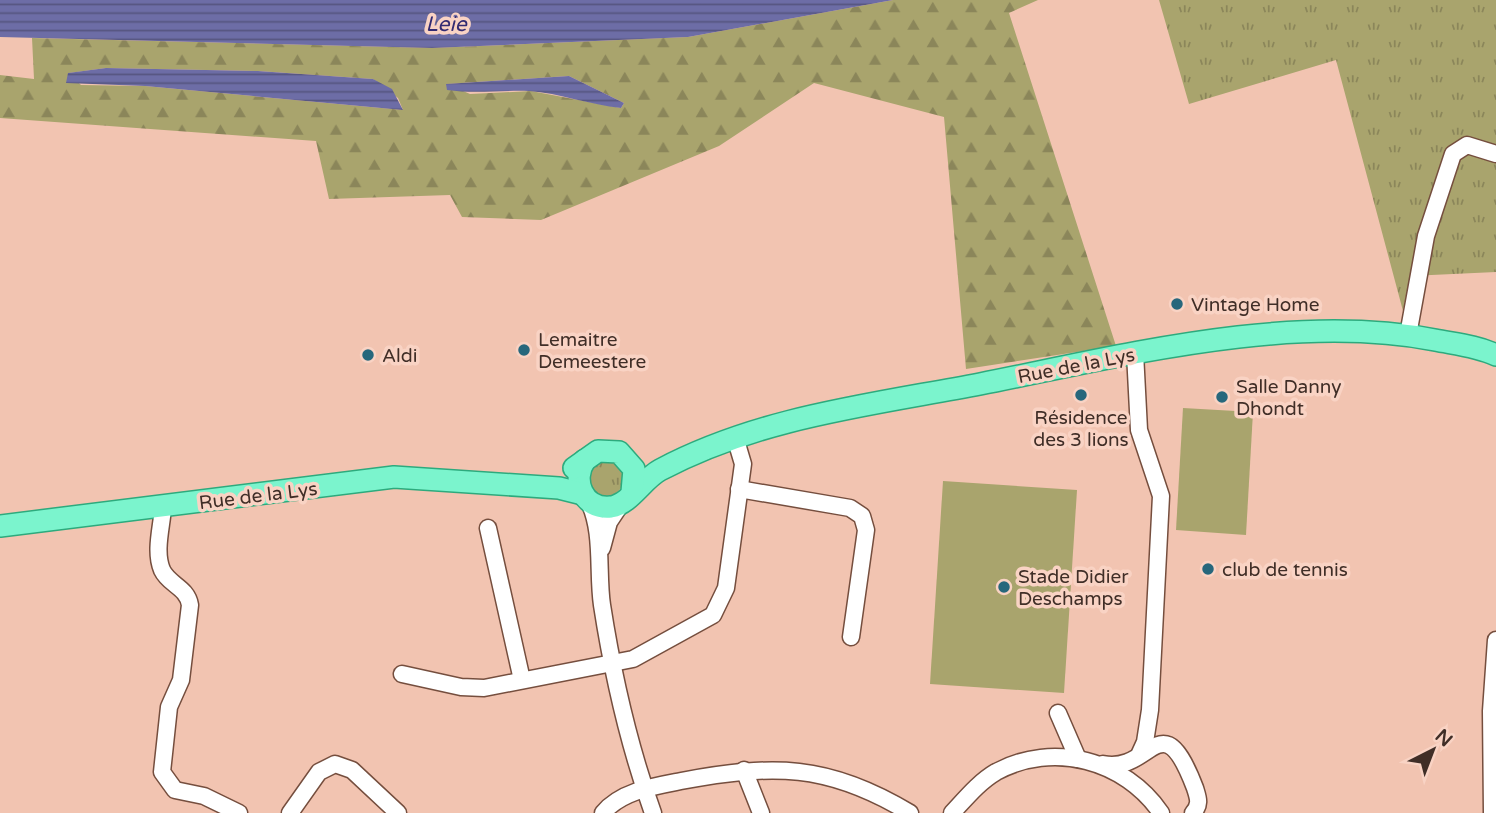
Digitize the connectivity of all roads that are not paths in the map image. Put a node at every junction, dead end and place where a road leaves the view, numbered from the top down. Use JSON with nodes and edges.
{"nodes":[{"id":1,"x":1496,"y":154,"type":"edge"},
{"id":2,"x":1408,"y":335,"type":"junction"},
{"id":3,"x":1464,"y":345,"type":"junction"},
{"id":4,"x":1496,"y":347,"type":"edge"},
{"id":5,"x":1135,"y":353,"type":"junction"},
{"id":6,"x":1496,"y":355,"type":"edge"},
{"id":7,"x":735,"y":437,"type":"junction"},
{"id":8,"x":619,"y":452,"type":"junction"},
{"id":9,"x":695,"y":453,"type":"junction"},
{"id":10,"x":585,"y":460,"type":"junction"},
{"id":11,"x":516,"y":485,"type":"junction"},
{"id":12,"x":739,"y":489,"type":"junction"},
{"id":13,"x":586,"y":497,"type":"junction"},
{"id":14,"x":626,"y":498,"type":"junction"},
{"id":15,"x":163,"y":507,"type":"junction"},
{"id":16,"x":0,"y":526,"type":"edge"},
{"id":17,"x":488,"y":528,"type":"dead end"},
{"id":18,"x":599,"y":565,"type":"junction"},
{"id":19,"x":851,"y":637,"type":"dead end"},
{"id":20,"x":1496,"y":640,"type":"edge"},
{"id":21,"x":613,"y":662,"type":"junction"},
{"id":22,"x":402,"y":674,"type":"dead end"},
{"id":23,"x":522,"y":680,"type":"junction"},
{"id":24,"x":1150,"y":710,"type":"junction"},
{"id":25,"x":1494,"y":711,"type":"edge"},
{"id":26,"x":1058,"y":712,"type":"dead end"},
{"id":27,"x":1167,"y":744,"type":"junction"},
{"id":28,"x":1138,"y":755,"type":"junction"},
{"id":29,"x":1078,"y":759,"type":"junction"},
{"id":30,"x":1099,"y":764,"type":"junction"},
{"id":31,"x":744,"y":770,"type":"junction"},
{"id":32,"x":1134,"y":783,"type":"junction"},
{"id":33,"x":645,"y":790,"type":"junction"},
{"id":34,"x":239,"y":813,"type":"edge"},
{"id":35,"x":290,"y":813,"type":"edge"},
{"id":36,"x":398,"y":813,"type":"edge"},
{"id":37,"x":603,"y":813,"type":"edge"},
{"id":38,"x":653,"y":813,"type":"edge"},
{"id":39,"x":761,"y":813,"type":"edge"},
{"id":40,"x":910,"y":813,"type":"edge"},
{"id":41,"x":952,"y":813,"type":"edge"},
{"id":42,"x":1161,"y":813,"type":"edge"},
{"id":43,"x":1193,"y":813,"type":"edge"},
{"id":44,"x":1492,"y":813,"type":"edge"}],
"edges":[{"from":1,"to":2,"type":"street"},
{"from":2,"to":3,"type":"main road","name":"Rue de la Lys"},
{"from":2,"to":5,"type":"main road","name":"Rue de la Lys"},
{"from":3,"to":4,"type":"main road","name":"Rue de la Lys"},
{"from":3,"to":6,"type":"main road","name":"Rue de la Lys"},
{"from":5,"to":7,"type":"main road","name":"Rue de la Lys"},
{"from":5,"to":24,"type":"street"},
{"from":7,"to":9,"type":"main road","name":"Rue de la Lys"},
{"from":7,"to":12,"type":"street"},
{"from":8,"to":9,"type":"main road","name":"Rue de la Lys"},
{"from":8,"to":10,"type":"main road"},
{"from":8,"to":14,"type":"main road"},
{"from":9,"to":14,"type":"main road","name":"Rue de la Lys"},
{"from":10,"to":11,"type":"main road","name":"Rue de la Lys"},
{"from":10,"to":13,"type":"main road"},
{"from":11,"to":13,"type":"main road","name":"Rue de la Lys"},
{"from":11,"to":15,"type":"main road","name":"Rue de la Lys"},
{"from":12,"to":19,"type":"street"},
{"from":12,"to":21,"type":"street"},
{"from":13,"to":14,"type":"main road"},
{"from":13,"to":18,"type":"street"},
{"from":14,"to":18,"type":"street"},
{"from":15,"to":16,"type":"main road","name":"Rue de la Lys"},
{"from":15,"to":34,"type":"street"},
{"from":17,"to":23,"type":"street"},
{"from":18,"to":21,"type":"street"},
{"from":20,"to":25,"type":"street"},
{"from":21,"to":23,"type":"street"},
{"from":21,"to":33,"type":"street"},
{"from":22,"to":23,"type":"street"},
{"from":24,"to":27,"type":"street"},
{"from":24,"to":28,"type":"street"},
{"from":25,"to":44,"type":"street"},
{"from":26,"to":29,"type":"street"},
{"from":27,"to":28,"type":"street"},
{"from":27,"to":43,"type":"street"},
{"from":28,"to":30,"type":"street"},
{"from":28,"to":32,"type":"street"},
{"from":29,"to":30,"type":"street"},
{"from":29,"to":41,"type":"street"},
{"from":30,"to":32,"type":"street"},
{"from":31,"to":33,"type":"street"},
{"from":31,"to":39,"type":"street"},
{"from":31,"to":40,"type":"street"},
{"from":32,"to":42,"type":"street"},
{"from":33,"to":37,"type":"street"},
{"from":33,"to":38,"type":"street"},
{"from":35,"to":36,"type":"street"}]}
